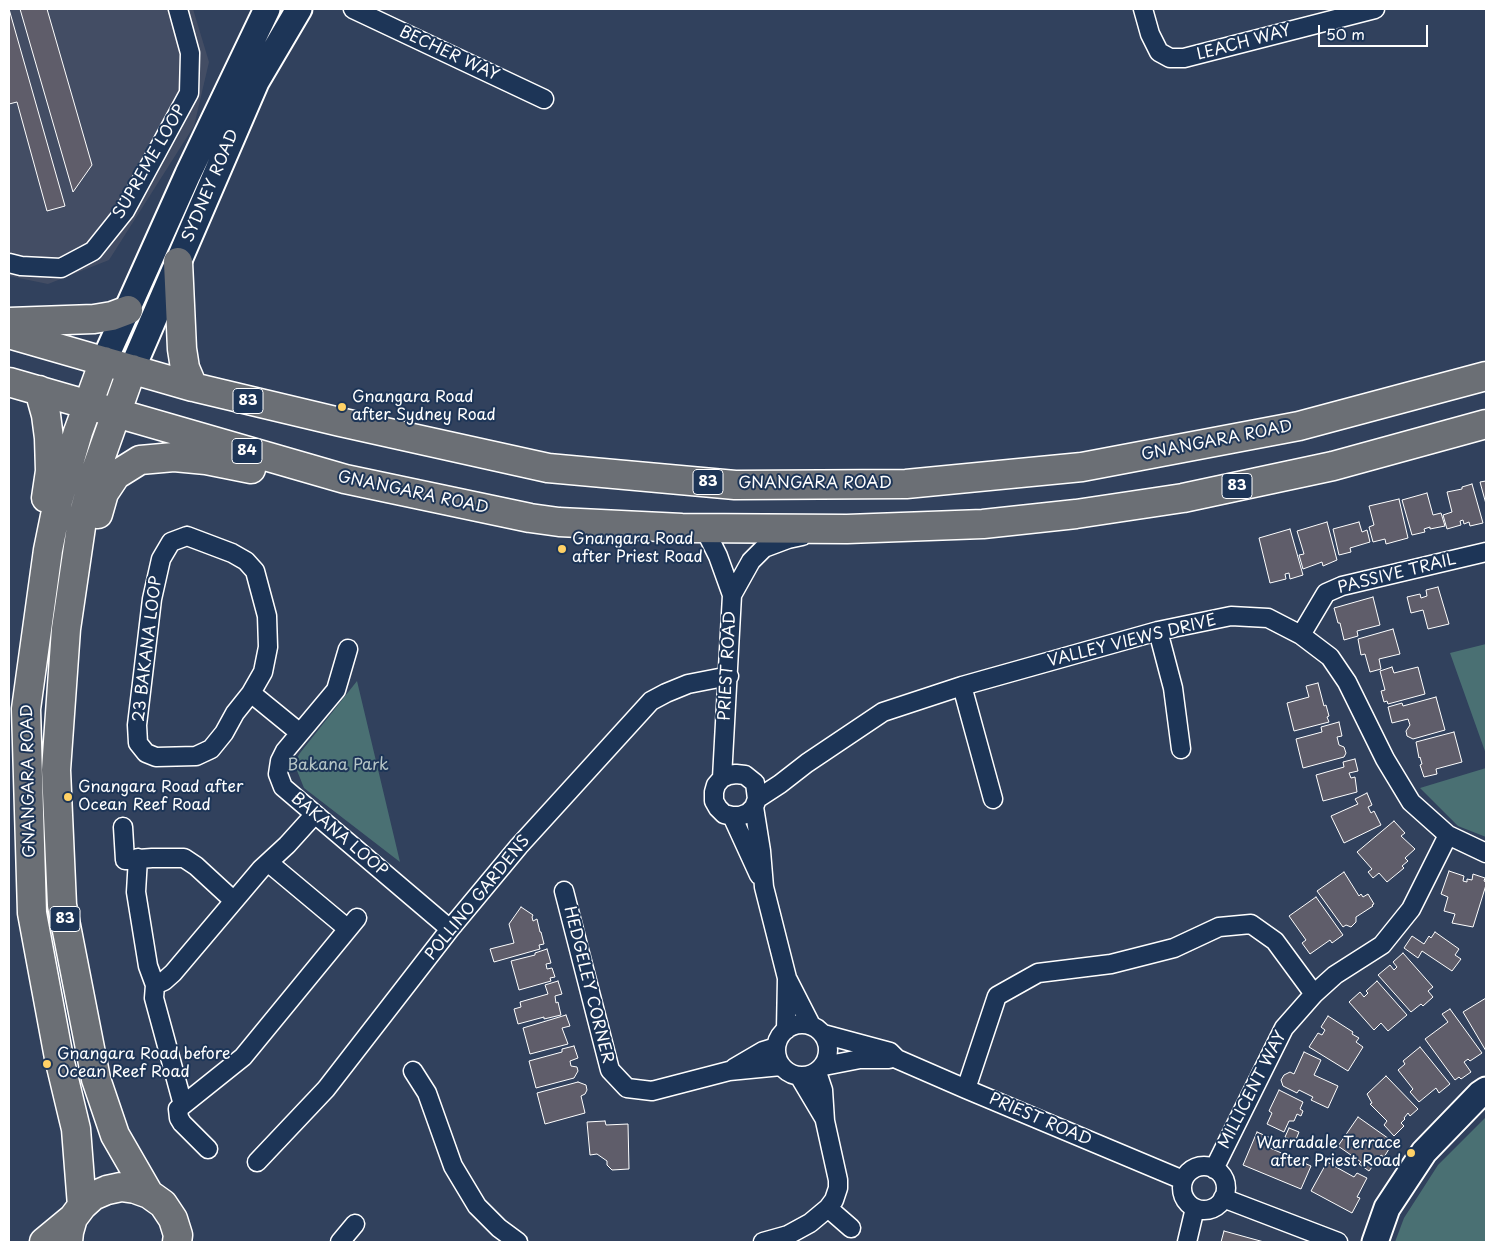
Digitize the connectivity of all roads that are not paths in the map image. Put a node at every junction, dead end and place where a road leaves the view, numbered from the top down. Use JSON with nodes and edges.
{"nodes":[{"id":1,"x":178,"y":9,"type":"edge"},
{"id":2,"x":267,"y":9,"type":"edge"},
{"id":3,"x":299,"y":9,"type":"edge"},
{"id":4,"x":353,"y":9,"type":"edge"},
{"id":5,"x":1142,"y":9,"type":"edge"},
{"id":6,"x":1374,"y":9,"type":"edge"},
{"id":7,"x":544,"y":99,"type":"dead end"},
{"id":8,"x":178,"y":262,"type":"junction"},
{"id":9,"x":9,"y":263,"type":"edge"},
{"id":10,"x":128,"y":310,"type":"junction"},
{"id":11,"x":9,"y":322,"type":"edge"},
{"id":12,"x":9,"y":334,"type":"edge"},
{"id":13,"x":104,"y":361,"type":"junction"},
{"id":14,"x":132,"y":369,"type":"junction"},
{"id":15,"x":1486,"y":376,"type":"edge"},
{"id":16,"x":9,"y":382,"type":"edge"},
{"id":17,"x":193,"y":388,"type":"junction"},
{"id":18,"x":39,"y":390,"type":"junction"},
{"id":19,"x":87,"y":405,"type":"junction"},
{"id":20,"x":116,"y":412,"type":"junction"},
{"id":21,"x":1486,"y":424,"type":"edge"},
{"id":22,"x":345,"y":479,"type":"junction"},
{"id":23,"x":704,"y":528,"type":"junction"},
{"id":24,"x":827,"y":530,"type":"junction"},
{"id":25,"x":48,"y":550,"type":"junction"},
{"id":26,"x":1486,"y":552,"type":"edge"},
{"id":27,"x":732,"y":595,"type":"junction"},
{"id":28,"x":66,"y":629,"type":"junction"},
{"id":29,"x":1158,"y":631,"type":"junction"},
{"id":30,"x":1301,"y":634,"type":"junction"},
{"id":31,"x":348,"y":649,"type":"dead end"},
{"id":32,"x":729,"y":676,"type":"junction"},
{"id":33,"x":962,"y":686,"type":"junction"},
{"id":34,"x":251,"y":693,"type":"junction"},
{"id":35,"x":300,"y":733,"type":"junction"},
{"id":36,"x":725,"y":736,"type":"junction"},
{"id":37,"x":1181,"y":749,"type":"dead end"},
{"id":38,"x":722,"y":778,"type":"junction"},
{"id":39,"x":753,"y":791,"type":"junction"},
{"id":40,"x":993,"y":798,"type":"dead end"},
{"id":41,"x":315,"y":814,"type":"junction"},
{"id":42,"x":732,"y":816,"type":"junction"},
{"id":43,"x":123,"y":827,"type":"dead end"},
{"id":44,"x":1448,"y":835,"type":"junction"},
{"id":45,"x":1486,"y":853,"type":"edge"},
{"id":46,"x":138,"y":858,"type":"junction"},
{"id":47,"x":269,"y":863,"type":"junction"},
{"id":48,"x":764,"y":887,"type":"junction"},
{"id":49,"x":564,"y":891,"type":"dead end"},
{"id":50,"x":234,"y":901,"type":"junction"},
{"id":51,"x":450,"y":930,"type":"junction"},
{"id":52,"x":787,"y":978,"type":"junction"},
{"id":53,"x":155,"y":985,"type":"junction"},
{"id":54,"x":1314,"y":994,"type":"junction"},
{"id":55,"x":786,"y":1030,"type":"junction"},
{"id":56,"x":817,"y":1030,"type":"junction"},
{"id":57,"x":776,"y":1046,"type":"junction"},
{"id":58,"x":897,"y":1058,"type":"junction"},
{"id":59,"x":781,"y":1066,"type":"junction"},
{"id":60,"x":820,"y":1069,"type":"junction"},
{"id":61,"x":413,"y":1071,"type":"dead end"},
{"id":62,"x":729,"y":1071,"type":"junction"},
{"id":63,"x":799,"y":1076,"type":"junction"},
{"id":64,"x":966,"y":1089,"type":"junction"},
{"id":65,"x":1486,"y":1090,"type":"edge"},
{"id":66,"x":183,"y":1105,"type":"junction"},
{"id":67,"x":825,"y":1121,"type":"junction"},
{"id":68,"x":208,"y":1149,"type":"dead end"},
{"id":69,"x":257,"y":1162,"type":"dead end"},
{"id":70,"x":1214,"y":1169,"type":"junction"},
{"id":71,"x":1183,"y":1180,"type":"junction"},
{"id":72,"x":149,"y":1194,"type":"junction"},
{"id":73,"x":1223,"y":1198,"type":"junction"},
{"id":74,"x":828,"y":1208,"type":"junction"},
{"id":75,"x":1195,"y":1208,"type":"junction"},
{"id":76,"x":75,"y":1222,"type":"edge"},
{"id":77,"x":355,"y":1224,"type":"dead end"},
{"id":78,"x":851,"y":1228,"type":"dead end"},
{"id":79,"x":44,"y":1242,"type":"edge"},
{"id":80,"x":177,"y":1242,"type":"edge"},
{"id":81,"x":340,"y":1242,"type":"edge"},
{"id":82,"x":518,"y":1242,"type":"edge"},
{"id":83,"x":763,"y":1242,"type":"edge"},
{"id":84,"x":1188,"y":1242,"type":"edge"},
{"id":85,"x":1338,"y":1242,"type":"edge"},
{"id":86,"x":1375,"y":1242,"type":"edge"}],
"edges":[{"from":1,"to":9,"type":"street","name":"SUPREME LOOP"},
{"from":2,"to":10,"type":"street","name":"SYDNEY ROAD"},
{"from":3,"to":8,"type":"street","name":"SYDNEY ROAD"},
{"from":4,"to":7,"type":"street","name":"BECHER WAY"},
{"from":5,"to":6,"type":"street","name":"LEACH WAY"},
{"from":8,"to":14,"type":"street","name":"SYDNEY ROAD"},
{"from":8,"to":17,"type":"main road"},
{"from":10,"to":11,"type":"main road"},
{"from":10,"to":13,"type":"street","name":"SYDNEY ROAD"},
{"from":12,"to":13,"type":"main road"},
{"from":13,"to":14,"type":"main road","number":"83"},
{"from":13,"to":19,"type":"main road","name":"GNANGARA ROAD","number":"83"},
{"from":14,"to":17,"type":"main road","name":"GNANGARA ROAD","number":"83"},
{"from":14,"to":20,"type":"main road","name":"GNANGARA ROAD"},
{"from":15,"to":17,"type":"main road","name":"GNANGARA ROAD","number":"83"},
{"from":16,"to":18,"type":"main road","number":"84"},
{"from":18,"to":19,"type":"main road","number":"84"},
{"from":18,"to":25,"type":"main road"},
{"from":19,"to":20,"type":"main road","number":"84"},
{"from":19,"to":25,"type":"main road","name":"GNANGARA ROAD","number":"83"},
{"from":20,"to":22,"type":"main road","name":"GNANGARA ROAD","number":"84"},
{"from":20,"to":28,"type":"main road","name":"GNANGARA ROAD","number":"83"},
{"from":21,"to":24,"type":"main road","name":"GNANGARA ROAD","number":"83"},
{"from":22,"to":23,"type":"main road","name":"GNANGARA ROAD","number":"83"},
{"from":22,"to":28,"type":"main road","number":"83"},
{"from":23,"to":24,"type":"main road","name":"GNANGARA ROAD","number":"83"},
{"from":23,"to":27,"type":"street","name":"PRIEST ROAD"},
{"from":24,"to":27,"type":"street","name":"PRIEST ROAD"},
{"from":25,"to":76,"type":"main road","name":"GNANGARA ROAD","number":"83"},
{"from":26,"to":30,"type":"street","name":"PASSIVE TRAIL"},
{"from":27,"to":32,"type":"street","name":"PRIEST ROAD"},
{"from":28,"to":72,"type":"main road","name":"GNANGARA ROAD","number":"83"},
{"from":29,"to":30,"type":"street","name":"VALLEY VIEWS DRIVE"},
{"from":29,"to":33,"type":"street","name":"VALLEY VIEWS DRIVE"},
{"from":29,"to":37,"type":"street"},
{"from":30,"to":44,"type":"street","name":"VALLEY VIEWS DRIVE"},
{"from":31,"to":35,"type":"street","name":"BAKANA LOOP"},
{"from":32,"to":36,"type":"street","name":"PRIEST ROAD"},
{"from":32,"to":51,"type":"street","name":"POLLINO GARDENS"},
{"from":33,"to":39,"type":"street","name":"VALLEY VIEWS DRIVE"},
{"from":33,"to":40,"type":"street"},
{"from":34,"to":34,"type":"street","name":"23 BAKANA LOOP"},
{"from":34,"to":35,"type":"street"},
{"from":35,"to":41,"type":"street","name":"BAKANA LOOP"},
{"from":36,"to":38,"type":"street","name":"PRIEST ROAD"},
{"from":36,"to":39,"type":"street","name":"PRIEST ROAD"},
{"from":38,"to":39,"type":"street"},
{"from":38,"to":42,"type":"street"},
{"from":39,"to":42,"type":"street"},
{"from":39,"to":48,"type":"street","name":"PRIEST ROAD"},
{"from":41,"to":47,"type":"street"},
{"from":41,"to":51,"type":"street","name":"BAKANA LOOP"},
{"from":42,"to":48,"type":"street","name":"PRIEST ROAD"},
{"from":43,"to":46,"type":"street"},
{"from":44,"to":45,"type":"street","name":"VALLEY VIEWS DRIVE"},
{"from":44,"to":54,"type":"street","name":"MILLICENT WAY"},
{"from":46,"to":50,"type":"street"},
{"from":46,"to":53,"type":"street"},
{"from":47,"to":50,"type":"street"},
{"from":47,"to":66,"type":"street"},
{"from":48,"to":52,"type":"street","name":"PRIEST ROAD"},
{"from":49,"to":62,"type":"street","name":"HEDGELEY CORNER"},
{"from":50,"to":53,"type":"street"},
{"from":51,"to":69,"type":"street","name":"POLLINO GARDENS"},
{"from":52,"to":55,"type":"street","name":"PRIEST ROAD"},
{"from":52,"to":56,"type":"street","name":"PRIEST ROAD"},
{"from":53,"to":66,"type":"street"},
{"from":54,"to":64,"type":"street"},
{"from":54,"to":70,"type":"street","name":"MILLICENT WAY"},
{"from":55,"to":56,"type":"street"},
{"from":55,"to":57,"type":"street"},
{"from":56,"to":58,"type":"street","name":"PRIEST ROAD"},
{"from":56,"to":60,"type":"street"},
{"from":57,"to":59,"type":"street"},
{"from":57,"to":62,"type":"street","name":"HEDGELEY CORNER"},
{"from":58,"to":60,"type":"street","name":"PRIEST ROAD"},
{"from":58,"to":64,"type":"street","name":"PRIEST ROAD"},
{"from":59,"to":62,"type":"street","name":"HEDGELEY CORNER"},
{"from":59,"to":63,"type":"street"},
{"from":60,"to":63,"type":"street"},
{"from":60,"to":67,"type":"street"},
{"from":61,"to":82,"type":"street"},
{"from":63,"to":67,"type":"street"},
{"from":64,"to":71,"type":"street","name":"PRIEST ROAD"},
{"from":65,"to":86,"type":"street"},
{"from":66,"to":68,"type":"street"},
{"from":67,"to":74,"type":"street"},
{"from":70,"to":71,"type":"street"},
{"from":70,"to":73,"type":"street"},
{"from":71,"to":75,"type":"street"},
{"from":72,"to":76,"type":"main road","number":"83"},
{"from":72,"to":80,"type":"main road","number":"83"},
{"from":73,"to":75,"type":"street"},
{"from":73,"to":85,"type":"street"},
{"from":74,"to":78,"type":"street"},
{"from":74,"to":83,"type":"street"},
{"from":75,"to":84,"type":"street"},
{"from":76,"to":79,"type":"main road","number":"83"},
{"from":77,"to":81,"type":"street"}]}
